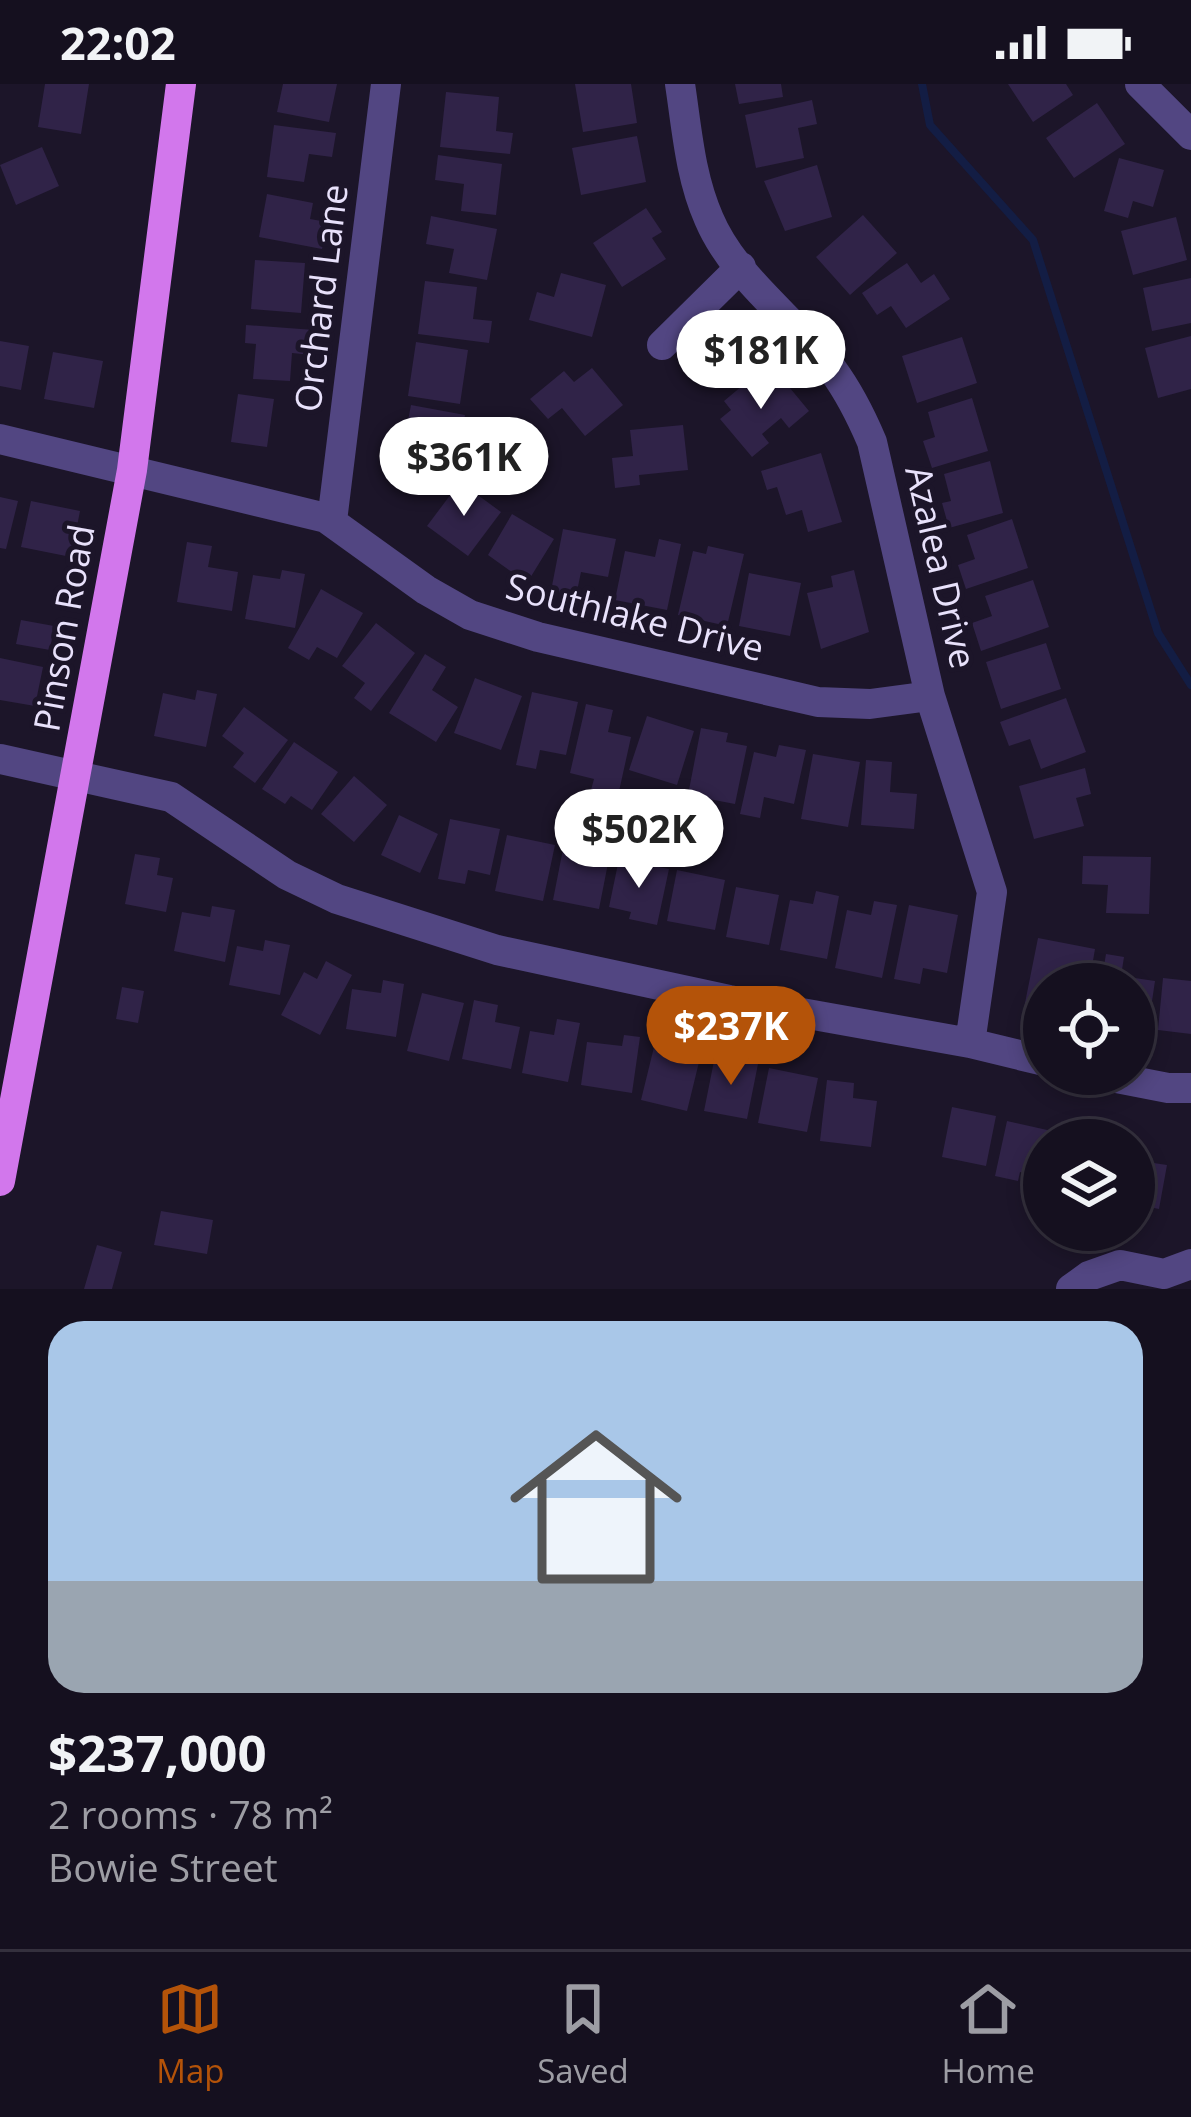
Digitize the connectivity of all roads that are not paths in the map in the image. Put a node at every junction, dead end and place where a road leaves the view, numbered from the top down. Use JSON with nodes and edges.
{"nodes":[{"id":1,"x":181,"y":84,"type":"edge"},
{"id":2,"x":386,"y":84,"type":"edge"},
{"id":3,"x":680,"y":84,"type":"edge"},
{"id":4,"x":1140,"y":84,"type":"edge"},
{"id":5,"x":1191,"y":135,"type":"edge"},
{"id":6,"x":741,"y":268,"type":"junction"},
{"id":7,"x":662,"y":345,"type":"dead end"},
{"id":8,"x":0,"y":439,"type":"edge"},
{"id":9,"x":132,"y":470,"type":"junction"},
{"id":10,"x":332,"y":521,"type":"junction"},
{"id":11,"x":930,"y":696,"type":"junction"},
{"id":12,"x":0,"y":759,"type":"edge"},
{"id":13,"x":77,"y":778,"type":"junction"},
{"id":14,"x":970,"y":1043,"type":"junction"},
{"id":15,"x":1023,"y":1056,"type":"edge"},
{"id":16,"x":1155,"y":1085,"type":"edge"},
{"id":17,"x":1191,"y":1088,"type":"edge"},
{"id":18,"x":0,"y":1181,"type":"edge"},
{"id":19,"x":1191,"y":1264,"type":"edge"},
{"id":20,"x":1071,"y":1289,"type":"edge"}],
"edges":[{"from":1,"to":9,"type":"main road","name":"Pinson Road"},
{"from":2,"to":10,"type":"street","name":"Orchard Lane"},
{"from":3,"to":6,"type":"street","name":"Azalea Drive"},
{"from":4,"to":5,"type":"street"},
{"from":6,"to":7,"type":"street"},
{"from":6,"to":11,"type":"street","name":"Azalea Drive"},
{"from":8,"to":9,"type":"street","name":"Southlake Drive"},
{"from":9,"to":10,"type":"street","name":"Southlake Drive"},
{"from":9,"to":13,"type":"main road","name":"Pinson Road"},
{"from":10,"to":11,"type":"street","name":"Southlake Drive"},
{"from":11,"to":14,"type":"street","name":"Azalea Drive"},
{"from":12,"to":13,"type":"street"},
{"from":13,"to":14,"type":"street"},
{"from":13,"to":18,"type":"main road","name":"Pinson Road"},
{"from":14,"to":15,"type":"street"},
{"from":16,"to":17,"type":"street"},
{"from":19,"to":20,"type":"street"}]}
